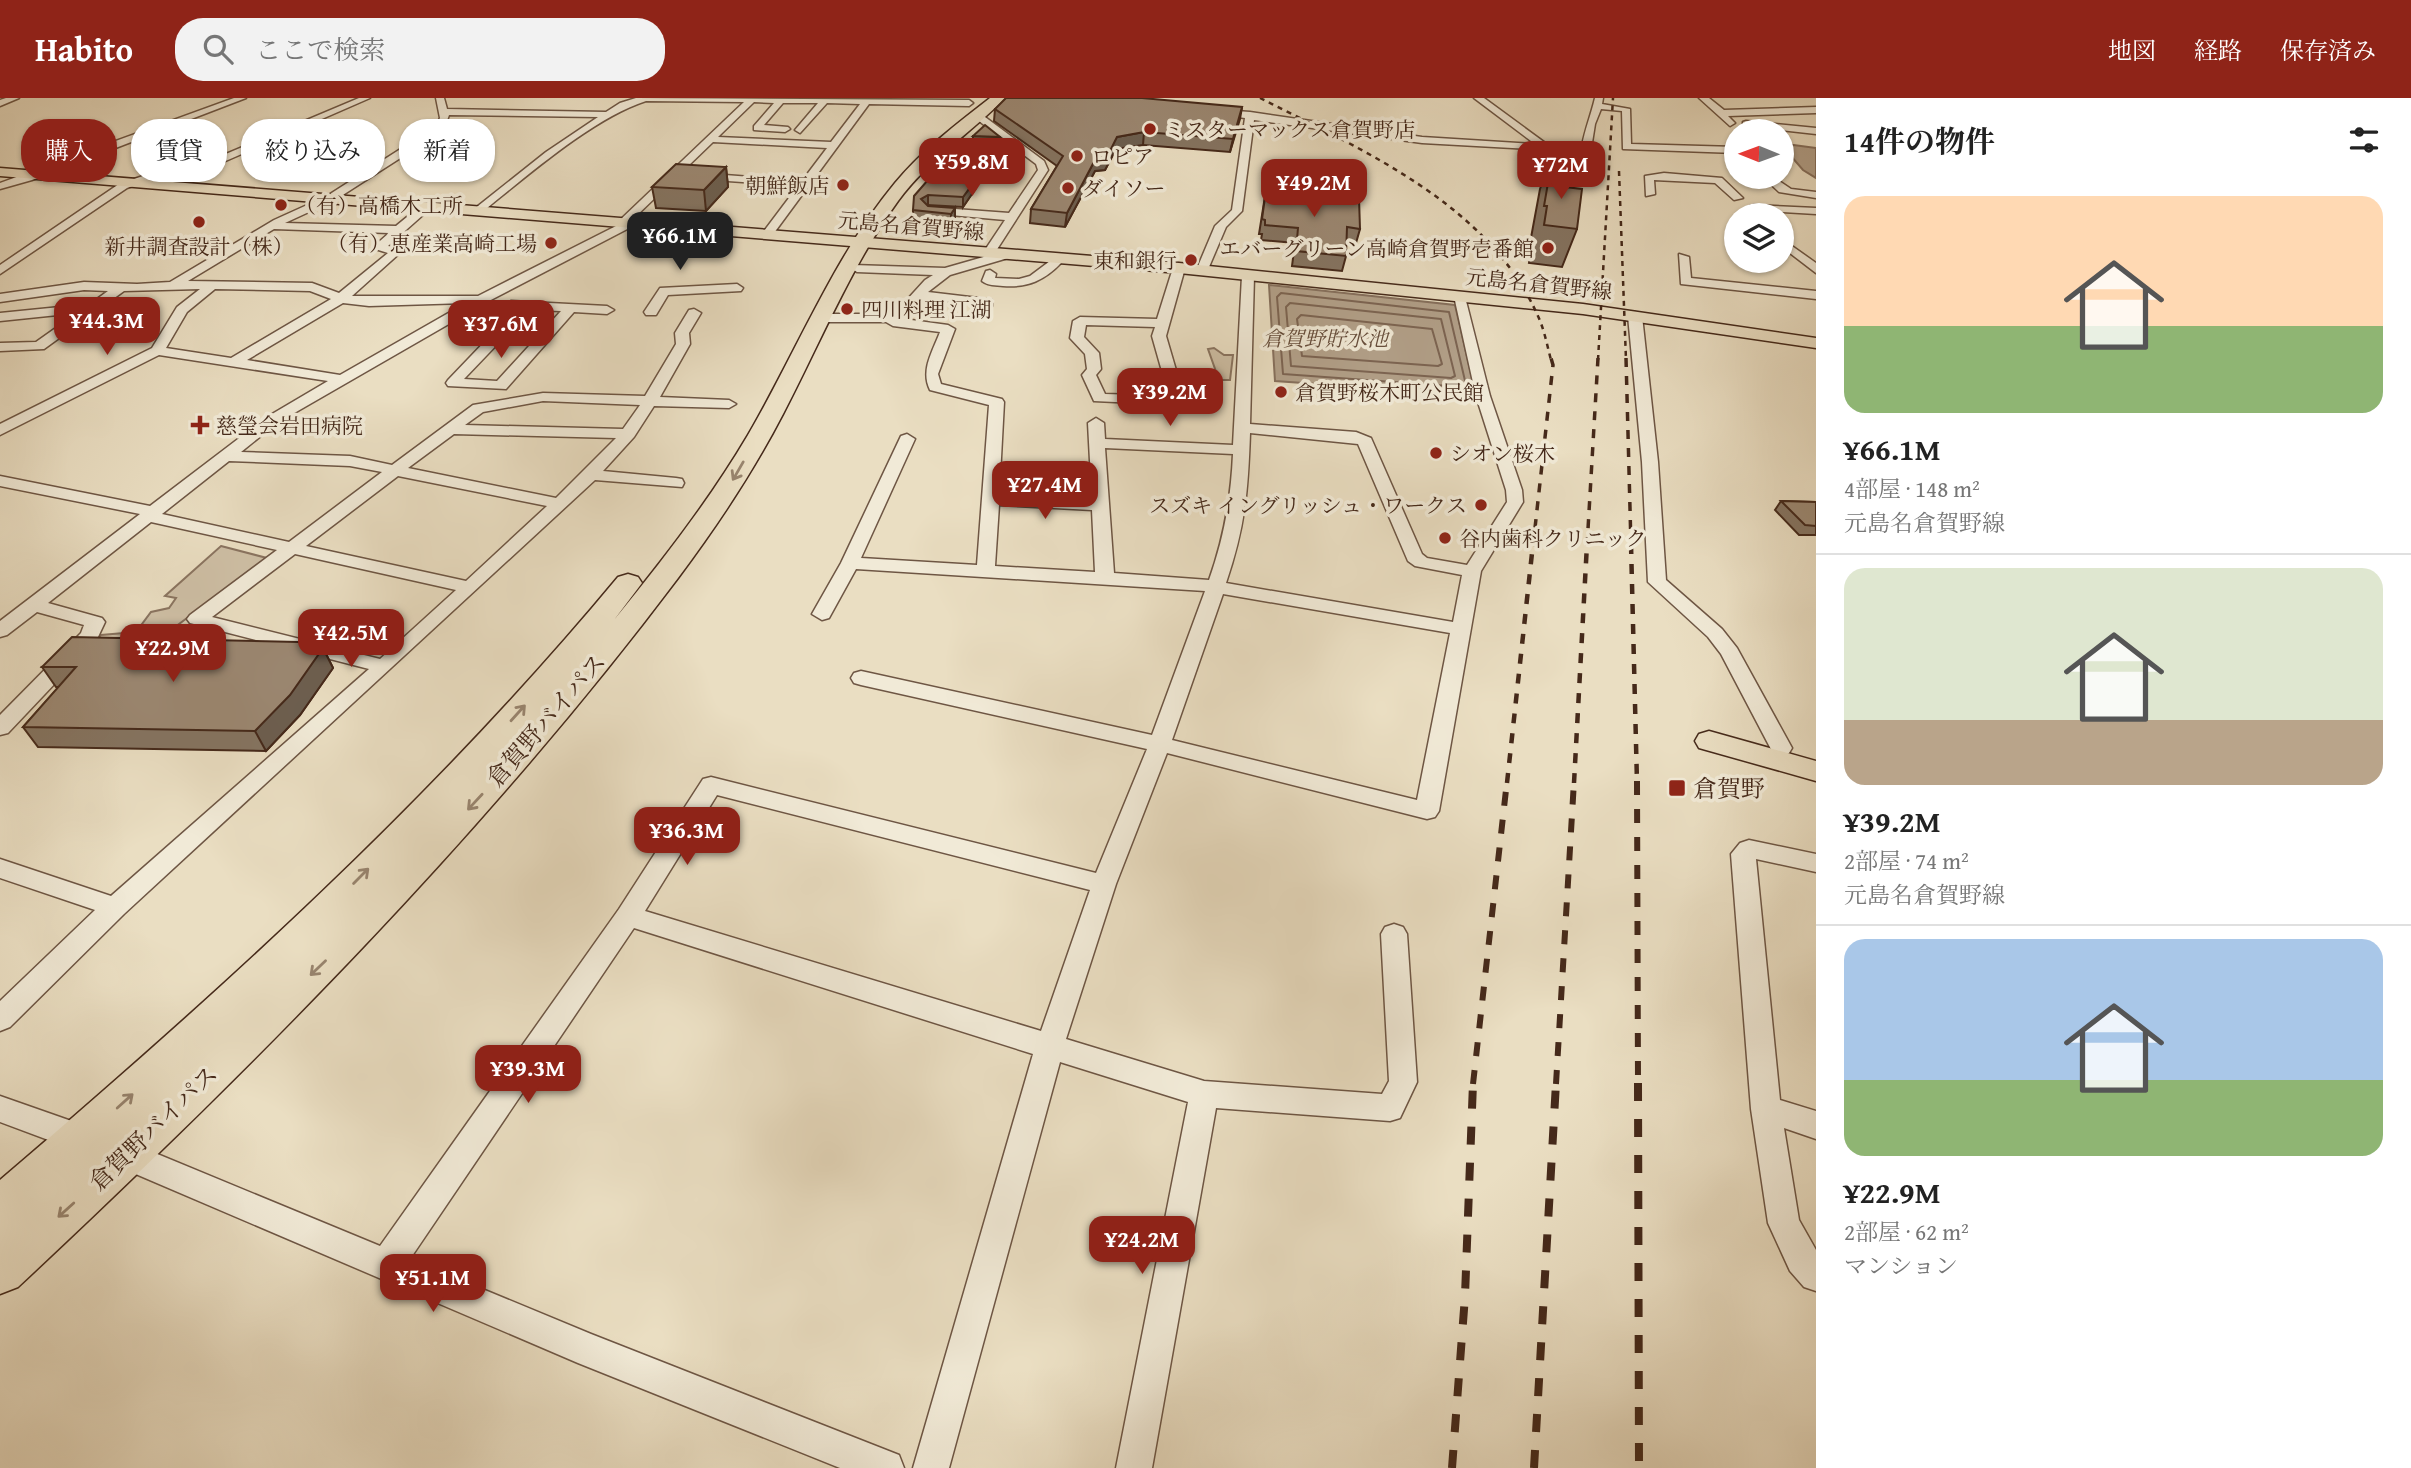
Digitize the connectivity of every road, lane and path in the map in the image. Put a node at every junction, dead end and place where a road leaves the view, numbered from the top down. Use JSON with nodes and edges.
{"nodes":[{"id":1,"x":15,"y":98,"type":"edge"},
{"id":2,"x":242,"y":98,"type":"edge"},
{"id":3,"x":366,"y":98,"type":"edge"},
{"id":4,"x":440,"y":98,"type":"edge"},
{"id":5,"x":645,"y":98,"type":"edge"},
{"id":6,"x":1010,"y":98,"type":"edge"},
{"id":7,"x":1478,"y":98,"type":"edge"},
{"id":8,"x":751,"y":99,"type":"edge"},
{"id":9,"x":868,"y":100,"type":"edge"},
{"id":10,"x":780,"y":101,"type":"junction"},
{"id":11,"x":1792,"y":101,"type":"dead end"},
{"id":12,"x":824,"y":102,"type":"junction"},
{"id":13,"x":1599,"y":102,"type":"edge"},
{"id":14,"x":1706,"y":102,"type":"edge"},
{"id":15,"x":0,"y":103,"type":"edge"},
{"id":16,"x":1738,"y":104,"type":"dead end"},
{"id":17,"x":1773,"y":105,"type":"dead end"},
{"id":18,"x":979,"y":106,"type":"edge"},
{"id":19,"x":1200,"y":110,"type":"edge"},
{"id":20,"x":1812,"y":110,"type":"edge"},
{"id":21,"x":1783,"y":111,"type":"junction"},
{"id":22,"x":444,"y":113,"type":"junction"},
{"id":23,"x":858,"y":114,"type":"junction"},
{"id":24,"x":610,"y":115,"type":"junction"},
{"id":25,"x":870,"y":115,"type":"dead end"},
{"id":26,"x":1250,"y":115,"type":"junction"},
{"id":27,"x":949,"y":117,"type":"dead end"},
{"id":28,"x":1726,"y":117,"type":"junction"},
{"id":29,"x":443,"y":119,"type":"edge"},
{"id":30,"x":800,"y":130,"type":"junction"},
{"id":31,"x":811,"y":131,"type":"dead end"},
{"id":32,"x":1816,"y":131,"type":"edge"},
{"id":33,"x":711,"y":139,"type":"junction"},
{"id":34,"x":117,"y":145,"type":"edge"},
{"id":35,"x":835,"y":145,"type":"junction"},
{"id":36,"x":1546,"y":148,"type":"junction"},
{"id":37,"x":1724,"y":150,"type":"edge"},
{"id":38,"x":399,"y":155,"type":"edge"},
{"id":39,"x":227,"y":157,"type":"edge"},
{"id":40,"x":0,"y":172,"type":"edge"},
{"id":41,"x":21,"y":174,"type":"edge"},
{"id":42,"x":674,"y":174,"type":"junction"},
{"id":43,"x":21,"y":180,"type":"edge"},
{"id":44,"x":132,"y":182,"type":"joint"},
{"id":45,"x":1722,"y":183,"type":"joint"},
{"id":46,"x":807,"y":184,"type":"junction"},
{"id":47,"x":0,"y":186,"type":"edge"},
{"id":48,"x":1780,"y":189,"type":"edge"},
{"id":49,"x":1650,"y":194,"type":"dead end"},
{"id":50,"x":1816,"y":195,"type":"edge"},
{"id":51,"x":331,"y":198,"type":"junction"},
{"id":52,"x":1738,"y":198,"type":"dead end"},
{"id":53,"x":428,"y":205,"type":"junction"},
{"id":54,"x":478,"y":209,"type":"junction"},
{"id":55,"x":928,"y":210,"type":"edge"},
{"id":56,"x":1794,"y":210,"type":"edge"},
{"id":57,"x":1816,"y":211,"type":"edge"},
{"id":58,"x":1013,"y":217,"type":"junction"},
{"id":59,"x":628,"y":223,"type":"junction"},
{"id":60,"x":272,"y":226,"type":"junction"},
{"id":61,"x":400,"y":230,"type":"junction"},
{"id":62,"x":767,"y":235,"type":"junction"},
{"id":63,"x":853,"y":251,"type":"junction"},
{"id":64,"x":1794,"y":252,"type":"edge"},
{"id":65,"x":997,"y":254,"type":"junction"},
{"id":66,"x":1683,"y":257,"type":"dead end"},
{"id":67,"x":1058,"y":259,"type":"junction"},
{"id":68,"x":1179,"y":268,"type":"junction"},
{"id":69,"x":1816,"y":269,"type":"edge"},
{"id":70,"x":0,"y":270,"type":"edge"},
{"id":71,"x":1202,"y":271,"type":"junction"},
{"id":72,"x":946,"y":272,"type":"junction"},
{"id":73,"x":990,"y":274,"type":"dead end"},
{"id":74,"x":1248,"y":276,"type":"junction"},
{"id":75,"x":173,"y":285,"type":"junction"},
{"id":76,"x":211,"y":286,"type":"junction"},
{"id":77,"x":120,"y":288,"type":"junction"},
{"id":78,"x":737,"y":288,"type":"dead end"},
{"id":79,"x":918,"y":295,"type":"junction"},
{"id":80,"x":1816,"y":295,"type":"edge"},
{"id":81,"x":1460,"y":296,"type":"junction"},
{"id":82,"x":0,"y":298,"type":"edge"},
{"id":83,"x":342,"y":299,"type":"junction"},
{"id":84,"x":479,"y":300,"type":"junction"},
{"id":85,"x":987,"y":303,"type":"dead end"},
{"id":86,"x":526,"y":306,"type":"junction"},
{"id":87,"x":93,"y":308,"type":"junction"},
{"id":88,"x":570,"y":309,"type":"junction"},
{"id":89,"x":607,"y":310,"type":"dead end"},
{"id":90,"x":651,"y":312,"type":"dead end"},
{"id":91,"x":694,"y":313,"type":"dead end"},
{"id":92,"x":6,"y":316,"type":"edge"},
{"id":93,"x":1635,"y":316,"type":"junction"},
{"id":94,"x":822,"y":318,"type":"junction"},
{"id":95,"x":892,"y":319,"type":"junction"},
{"id":96,"x":1165,"y":323,"type":"junction"},
{"id":97,"x":0,"y":324,"type":"edge"},
{"id":98,"x":1816,"y":344,"type":"edge"},
{"id":99,"x":0,"y":347,"type":"edge"},
{"id":100,"x":157,"y":351,"type":"junction"},
{"id":101,"x":232,"y":363,"type":"junction"},
{"id":102,"x":341,"y":379,"type":"junction"},
{"id":103,"x":651,"y":400,"type":"junction"},
{"id":104,"x":729,"y":404,"type":"dead end"},
{"id":105,"x":1096,"y":423,"type":"dead end"},
{"id":106,"x":1241,"y":428,"type":"junction"},
{"id":107,"x":450,"y":429,"type":"junction"},
{"id":108,"x":0,"y":430,"type":"edge"},
{"id":109,"x":628,"y":434,"type":"junction"},
{"id":110,"x":907,"y":439,"type":"dead end"},
{"id":111,"x":1097,"y":443,"type":"junction"},
{"id":112,"x":1240,"y":450,"type":"junction"},
{"id":113,"x":227,"y":456,"type":"junction"},
{"id":114,"x":395,"y":470,"type":"junction"},
{"id":115,"x":591,"y":475,"type":"junction"},
{"id":116,"x":676,"y":483,"type":"dead end"},
{"id":117,"x":3,"y":484,"type":"edge"},
{"id":118,"x":990,"y":500,"type":"junction"},
{"id":119,"x":560,"y":504,"type":"junction"},
{"id":120,"x":1101,"y":505,"type":"junction"},
{"id":121,"x":151,"y":514,"type":"junction"},
{"id":122,"x":290,"y":548,"type":"junction"},
{"id":123,"x":850,"y":563,"type":"junction"},
{"id":124,"x":986,"y":570,"type":"junction"},
{"id":125,"x":1472,"y":570,"type":"junction"},
{"id":126,"x":1105,"y":578,"type":"junction"},
{"id":127,"x":469,"y":587,"type":"junction"},
{"id":128,"x":1217,"y":587,"type":"junction"},
{"id":129,"x":33,"y":605,"type":"junction"},
{"id":130,"x":822,"y":614,"type":"dead end"},
{"id":131,"x":1460,"y":629,"type":"junction"},
{"id":132,"x":0,"y":631,"type":"edge"},
{"id":133,"x":384,"y":667,"type":"junction"},
{"id":134,"x":861,"y":678,"type":"dead end"},
{"id":135,"x":0,"y":728,"type":"edge"},
{"id":136,"x":1709,"y":741,"type":"dead end"},
{"id":137,"x":1160,"y":744,"type":"junction"},
{"id":138,"x":1781,"y":748,"type":"junction"},
{"id":139,"x":1745,"y":751,"type":"junction"},
{"id":140,"x":1815,"y":769,"type":"edge"},
{"id":141,"x":1816,"y":863,"type":"edge"},
{"id":142,"x":0,"y":868,"type":"edge"},
{"id":143,"x":1104,"y":884,"type":"junction"},
{"id":144,"x":115,"y":907,"type":"junction"},
{"id":145,"x":628,"y":916,"type":"junction"},
{"id":146,"x":1394,"y":934,"type":"dead end"},
{"id":147,"x":0,"y":1019,"type":"edge"},
{"id":148,"x":1050,"y":1045,"type":"junction"},
{"id":149,"x":1204,"y":1094,"type":"junction"},
{"id":150,"x":0,"y":1109,"type":"edge"},
{"id":151,"x":1766,"y":1109,"type":"junction"},
{"id":152,"x":1816,"y":1125,"type":"edge"},
{"id":153,"x":82,"y":1139,"type":"junction"},
{"id":154,"x":127,"y":1155,"type":"junction"},
{"id":155,"x":0,"y":1211,"type":"edge"},
{"id":156,"x":386,"y":1265,"type":"junction"},
{"id":157,"x":0,"y":1269,"type":"edge"},
{"id":158,"x":1816,"y":1275,"type":"edge"},
{"id":159,"x":886,"y":1468,"type":"edge"},
{"id":160,"x":931,"y":1468,"type":"edge"},
{"id":161,"x":1134,"y":1468,"type":"edge"}],
"edges":[{"from":1,"to":15,"type":"street"},
{"from":2,"to":34,"type":"street"},
{"from":3,"to":39,"type":"street"},
{"from":4,"to":22,"type":"street"},
{"from":5,"to":8,"type":"street"},
{"from":5,"to":24,"type":"street"},
{"from":6,"to":18,"type":"street"},
{"from":7,"to":36,"type":"street"},
{"from":8,"to":10,"type":"street"},
{"from":8,"to":33,"type":"street"},
{"from":9,"to":12,"type":"street"},
{"from":9,"to":18,"type":"street"},
{"from":9,"to":23,"type":"street"},
{"from":10,"to":12,"type":"street"},
{"from":10,"to":30,"type":"street"},
{"from":11,"to":20,"type":"street"},
{"from":12,"to":30,"type":"street"},
{"from":13,"to":36,"type":"street"},
{"from":13,"to":37,"type":"street"},
{"from":14,"to":16,"type":"street"},
{"from":14,"to":28,"type":"street"},
{"from":17,"to":21,"type":"street"},
{"from":18,"to":27,"type":"highway"},
{"from":18,"to":58,"type":"street"},
{"from":18,"to":63,"type":"highway","name":"倉賀野バイパス"},
{"from":18,"to":63,"type":"highway","name":"倉賀野バイパス"},
{"from":19,"to":26,"type":"street"},
{"from":20,"to":21,"type":"street"},
{"from":21,"to":28,"type":"street"},
{"from":22,"to":24,"type":"street"},
{"from":22,"to":29,"type":"street"},
{"from":23,"to":25,"type":"street"},
{"from":23,"to":35,"type":"street"},
{"from":24,"to":54,"type":"street"},
{"from":26,"to":36,"type":"street"},
{"from":26,"to":71,"type":"street"},
{"from":28,"to":32,"type":"street"},
{"from":30,"to":31,"type":"street"},
{"from":33,"to":35,"type":"street"},
{"from":33,"to":42,"type":"street"},
{"from":35,"to":46,"type":"street"},
{"from":38,"to":51,"type":"street"},
{"from":40,"to":41,"type":"main road","name":"元島名倉賀野線"},
{"from":42,"to":46,"type":"street"},
{"from":42,"to":59,"type":"street"},
{"from":43,"to":47,"type":"street"},
{"from":44,"to":51,"type":"main road","name":"元島名倉賀野線"},
{"from":44,"to":70,"type":"street"},
{"from":45,"to":49,"type":"street"},
{"from":45,"to":52,"type":"street"},
{"from":46,"to":62,"type":"street"},
{"from":48,"to":50,"type":"street"},
{"from":51,"to":53,"type":"main road","name":"元島名倉賀野線"},
{"from":51,"to":60,"type":"street"},
{"from":53,"to":54,"type":"main road","name":"元島名倉賀野線"},
{"from":53,"to":61,"type":"street"},
{"from":54,"to":59,"type":"main road","name":"元島名倉賀野線"},
{"from":55,"to":58,"type":"street"},
{"from":56,"to":57,"type":"street"},
{"from":58,"to":65,"type":"street"},
{"from":59,"to":62,"type":"main road","name":"元島名倉賀野線"},
{"from":59,"to":84,"type":"street"},
{"from":60,"to":61,"type":"street"},
{"from":60,"to":75,"type":"street"},
{"from":61,"to":83,"type":"street"},
{"from":62,"to":63,"type":"main road","name":"元島名倉賀野線"},
{"from":63,"to":65,"type":"main road","name":"元島名倉賀野線"},
{"from":63,"to":72,"type":"street"},
{"from":63,"to":94,"type":"highway","name":"倉賀野バイパス"},
{"from":153,"to":63,"type":"highway","name":"倉賀野バイパス","one_way":true},
{"from":64,"to":69,"type":"street"},
{"from":65,"to":67,"type":"main road","name":"元島名倉賀野線"},
{"from":65,"to":72,"type":"street"},
{"from":66,"to":80,"type":"street"},
{"from":67,"to":68,"type":"main road","name":"元島名倉賀野線"},
{"from":67,"to":73,"type":"street"},
{"from":68,"to":71,"type":"main road","name":"元島名倉賀野線"},
{"from":68,"to":96,"type":"street"},
{"from":71,"to":74,"type":"main road","name":"元島名倉賀野線"},
{"from":72,"to":79,"type":"street"},
{"from":74,"to":81,"type":"main road","name":"元島名倉賀野線"},
{"from":74,"to":106,"type":"street"},
{"from":75,"to":76,"type":"street"},
{"from":75,"to":77,"type":"street"},
{"from":76,"to":83,"type":"street"},
{"from":76,"to":100,"type":"street"},
{"from":77,"to":82,"type":"street"},
{"from":77,"to":87,"type":"street"},
{"from":78,"to":90,"type":"street"},
{"from":79,"to":85,"type":"street"},
{"from":79,"to":95,"type":"street"},
{"from":81,"to":93,"type":"main road","name":"元島名倉賀野線"},
{"from":81,"to":125,"type":"street"},
{"from":83,"to":84,"type":"street"},
{"from":83,"to":101,"type":"street"},
{"from":84,"to":86,"type":"street"},
{"from":84,"to":102,"type":"street"},
{"from":86,"to":88,"type":"street"},
{"from":86,"to":88,"type":"street"},
{"from":87,"to":92,"type":"street"},
{"from":87,"to":99,"type":"street"},
{"from":88,"to":89,"type":"street"},
{"from":91,"to":103,"type":"street"},
{"from":92,"to":97,"type":"street"},
{"from":93,"to":98,"type":"main road","name":"元島名倉賀野線"},
{"from":93,"to":138,"type":"street"},
{"from":94,"to":95,"type":"street"},
{"from":94,"to":154,"type":"highway","name":"倉賀野バイパス","one_way":true},
{"from":95,"to":118,"type":"street"},
{"from":96,"to":96,"type":"street"},
{"from":100,"to":101,"type":"street"},
{"from":100,"to":108,"type":"street"},
{"from":101,"to":102,"type":"street"},
{"from":102,"to":113,"type":"street"},
{"from":103,"to":104,"type":"street"},
{"from":103,"to":107,"type":"street"},
{"from":103,"to":109,"type":"street"},
{"from":105,"to":111,"type":"street"},
{"from":106,"to":112,"type":"street"},
{"from":106,"to":125,"type":"street"},
{"from":107,"to":109,"type":"street"},
{"from":107,"to":114,"type":"street"},
{"from":109,"to":115,"type":"street"},
{"from":110,"to":123,"type":"street"},
{"from":111,"to":112,"type":"street"},
{"from":111,"to":120,"type":"street"},
{"from":112,"to":128,"type":"street"},
{"from":113,"to":114,"type":"street"},
{"from":113,"to":121,"type":"street"},
{"from":114,"to":119,"type":"street"},
{"from":114,"to":122,"type":"street"},
{"from":115,"to":116,"type":"street"},
{"from":115,"to":119,"type":"street"},
{"from":117,"to":121,"type":"street"},
{"from":118,"to":120,"type":"street"},
{"from":118,"to":124,"type":"street"},
{"from":119,"to":127,"type":"street"},
{"from":120,"to":126,"type":"street"},
{"from":121,"to":122,"type":"street"},
{"from":121,"to":129,"type":"street"},
{"from":122,"to":127,"type":"street"},
{"from":122,"to":133,"type":"street"},
{"from":123,"to":124,"type":"street"},
{"from":123,"to":130,"type":"street"},
{"from":124,"to":126,"type":"street"},
{"from":125,"to":131,"type":"street"},
{"from":126,"to":128,"type":"street"},
{"from":127,"to":133,"type":"street"},
{"from":128,"to":131,"type":"street"},
{"from":128,"to":137,"type":"street"},
{"from":129,"to":132,"type":"street"},
{"from":129,"to":135,"type":"street"},
{"from":131,"to":137,"type":"street"},
{"from":133,"to":144,"type":"street"},
{"from":134,"to":137,"type":"street"},
{"from":136,"to":139,"type":"main road"},
{"from":137,"to":143,"type":"street"},
{"from":138,"to":139,"type":"main road"},
{"from":138,"to":140,"type":"main road"},
{"from":139,"to":140,"type":"main road"},
{"from":141,"to":151,"type":"street"},
{"from":142,"to":144,"type":"street"},
{"from":143,"to":145,"type":"street"},
{"from":143,"to":148,"type":"street"},
{"from":144,"to":147,"type":"street"},
{"from":145,"to":148,"type":"street"},
{"from":145,"to":156,"type":"street"},
{"from":146,"to":149,"type":"street"},
{"from":148,"to":149,"type":"street"},
{"from":148,"to":160,"type":"street"},
{"from":149,"to":161,"type":"street"},
{"from":150,"to":153,"type":"street"},
{"from":151,"to":152,"type":"street"},
{"from":151,"to":158,"type":"street"},
{"from":153,"to":154,"type":"street"},
{"from":153,"to":155,"type":"highway","name":"倉賀野バイパス"},
{"from":154,"to":156,"type":"street"},
{"from":154,"to":157,"type":"highway","name":"倉賀野バイパス","one_way":true},
{"from":156,"to":159,"type":"street"}]}
